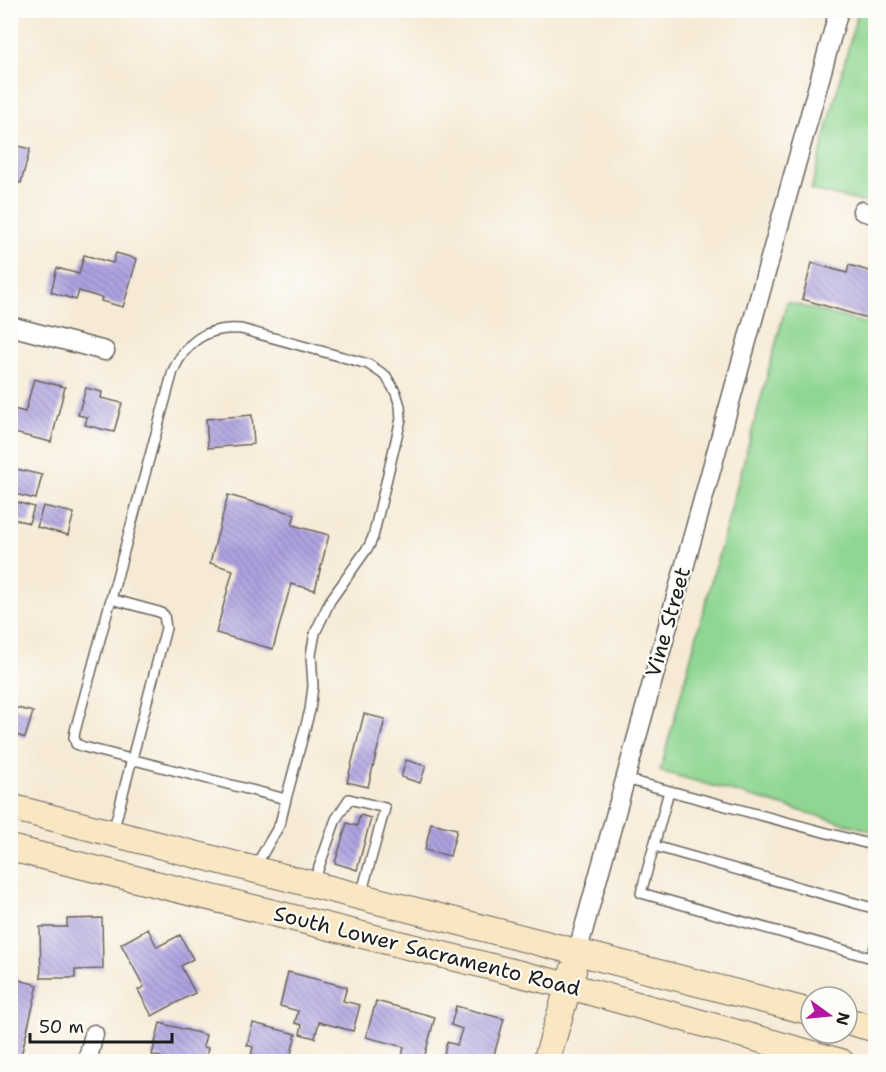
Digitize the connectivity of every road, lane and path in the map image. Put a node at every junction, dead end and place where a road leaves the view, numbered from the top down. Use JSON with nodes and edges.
{"nodes":[{"id":1,"x":839,"y":10,"type":"edge"},
{"id":2,"x":10,"y":326,"type":"edge"},
{"id":3,"x":105,"y":351,"type":"dead end"},
{"id":4,"x":111,"y":599,"type":"junction"},
{"id":5,"x":132,"y":759,"type":"junction"},
{"id":6,"x":625,"y":779,"type":"junction"},
{"id":7,"x":669,"y":791,"type":"junction"},
{"id":8,"x":286,"y":799,"type":"junction"},
{"id":9,"x":10,"y":807,"type":"edge"},
{"id":10,"x":113,"y":834,"type":"junction"},
{"id":11,"x":654,"y":846,"type":"junction"},
{"id":12,"x":876,"y":846,"type":"edge"},
{"id":13,"x":10,"y":848,"type":"edge"},
{"id":14,"x":253,"y":870,"type":"junction"},
{"id":15,"x":313,"y":886,"type":"junction"},
{"id":16,"x":361,"y":898,"type":"junction"},
{"id":17,"x":876,"y":909,"type":"edge"},
{"id":18,"x":876,"y":942,"type":"edge"},
{"id":19,"x":577,"y":953,"type":"junction"},
{"id":20,"x":569,"y":986,"type":"junction"},
{"id":21,"x":799,"y":1009,"type":"edge"},
{"id":22,"x":859,"y":1024,"type":"edge"},
{"id":23,"x":876,"y":1029,"type":"edge"},
{"id":24,"x":94,"y":1034,"type":"dead end"},
{"id":25,"x":87,"y":1062,"type":"edge"},
{"id":26,"x":546,"y":1062,"type":"edge"},
{"id":27,"x":841,"y":1062,"type":"edge"}],
"edges":[{"from":1,"to":6,"type":"street","name":"Vine Street"},
{"from":2,"to":3,"type":"street"},
{"from":4,"to":5,"type":"lane"},
{"from":4,"to":5,"type":"lane"},
{"from":4,"to":8,"type":"lane"},
{"from":5,"to":8,"type":"lane"},
{"from":5,"to":10,"type":"lane"},
{"from":6,"to":7,"type":"lane"},
{"from":6,"to":19,"type":"street","name":"Vine Street"},
{"from":7,"to":11,"type":"lane"},
{"from":7,"to":12,"type":"lane"},
{"from":8,"to":14,"type":"lane"},
{"from":9,"to":10,"type":"main road","name":"South Lower Sacramento Road"},
{"from":10,"to":14,"type":"main road","name":"South Lower Sacramento Road"},
{"from":11,"to":17,"type":"lane"},
{"from":11,"to":18,"type":"lane"},
{"from":13,"to":20,"type":"main road","name":"South Lower Sacramento Road"},
{"from":14,"to":15,"type":"main road","name":"South Lower Sacramento Road"},
{"from":15,"to":16,"type":"main road","name":"South Lower Sacramento Road"},
{"from":15,"to":16,"type":"lane"},
{"from":16,"to":19,"type":"main road","name":"South Lower Sacramento Road"},
{"from":19,"to":20,"type":"main road","name":"Vine Street"},
{"from":19,"to":21,"type":"main road","name":"South Lower Sacramento Road"},
{"from":20,"to":26,"type":"main road","name":"Vine Street"},
{"from":20,"to":27,"type":"main road","name":"South Lower Sacramento Road"},
{"from":22,"to":23,"type":"main road"},
{"from":24,"to":25,"type":"street"}]}
